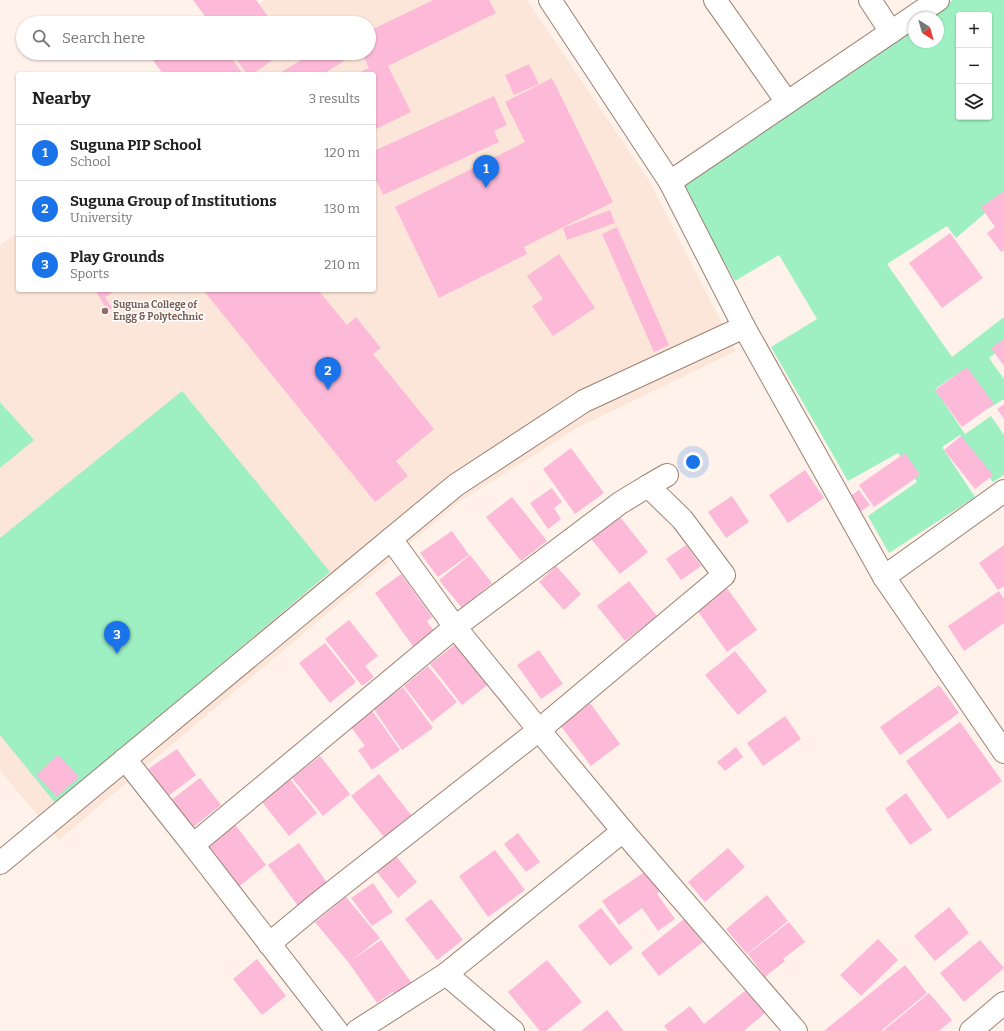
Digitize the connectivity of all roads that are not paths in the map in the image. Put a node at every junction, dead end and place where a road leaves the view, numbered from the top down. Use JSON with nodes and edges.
{"nodes":[{"id":1,"x":550,"y":0,"type":"edge"},
{"id":2,"x":715,"y":0,"type":"edge"},
{"id":3,"x":870,"y":0,"type":"edge"},
{"id":4,"x":938,"y":0,"type":"edge"},
{"id":5,"x":891,"y":32,"type":"junction"},
{"id":6,"x":787,"y":102,"type":"junction"},
{"id":7,"x":670,"y":182,"type":"junction"},
{"id":8,"x":744,"y":327,"type":"junction"},
{"id":9,"x":667,"y":475,"type":"dead end"},
{"id":10,"x":648,"y":486,"type":"junction"},
{"id":11,"x":1004,"y":491,"type":"edge"},
{"id":12,"x":391,"y":539,"type":"junction"},
{"id":13,"x":884,"y":577,"type":"junction"},
{"id":14,"x":455,"y":627,"type":"junction"},
{"id":15,"x":539,"y":730,"type":"junction"},
{"id":16,"x":1004,"y":752,"type":"edge"},
{"id":17,"x":125,"y":759,"type":"junction"},
{"id":18,"x":623,"y":831,"type":"junction"},
{"id":19,"x":193,"y":845,"type":"junction"},
{"id":20,"x":0,"y":863,"type":"edge"},
{"id":21,"x":269,"y":944,"type":"junction"},
{"id":22,"x":446,"y":974,"type":"junction"},
{"id":23,"x":1004,"y":1002,"type":"edge"},
{"id":24,"x":337,"y":1031,"type":"edge"},
{"id":25,"x":357,"y":1031,"type":"edge"},
{"id":26,"x":513,"y":1031,"type":"edge"},
{"id":27,"x":796,"y":1031,"type":"edge"},
{"id":28,"x":971,"y":1031,"type":"edge"}],
"edges":[{"from":1,"to":7,"type":"street"},
{"from":2,"to":6,"type":"street"},
{"from":3,"to":5,"type":"street"},
{"from":4,"to":5,"type":"street"},
{"from":5,"to":6,"type":"street"},
{"from":6,"to":7,"type":"street"},
{"from":7,"to":8,"type":"street"},
{"from":8,"to":12,"type":"street"},
{"from":8,"to":13,"type":"street"},
{"from":9,"to":10,"type":"street"},
{"from":10,"to":14,"type":"street"},
{"from":10,"to":15,"type":"street"},
{"from":11,"to":13,"type":"street"},
{"from":12,"to":14,"type":"street"},
{"from":12,"to":17,"type":"street"},
{"from":13,"to":16,"type":"street"},
{"from":14,"to":15,"type":"street"},
{"from":14,"to":19,"type":"street"},
{"from":15,"to":18,"type":"street"},
{"from":15,"to":21,"type":"street"},
{"from":17,"to":19,"type":"street"},
{"from":17,"to":20,"type":"street"},
{"from":18,"to":22,"type":"street"},
{"from":18,"to":27,"type":"street"},
{"from":19,"to":21,"type":"street"},
{"from":21,"to":24,"type":"street"},
{"from":22,"to":25,"type":"street"},
{"from":22,"to":26,"type":"street"},
{"from":23,"to":28,"type":"street"}]}
